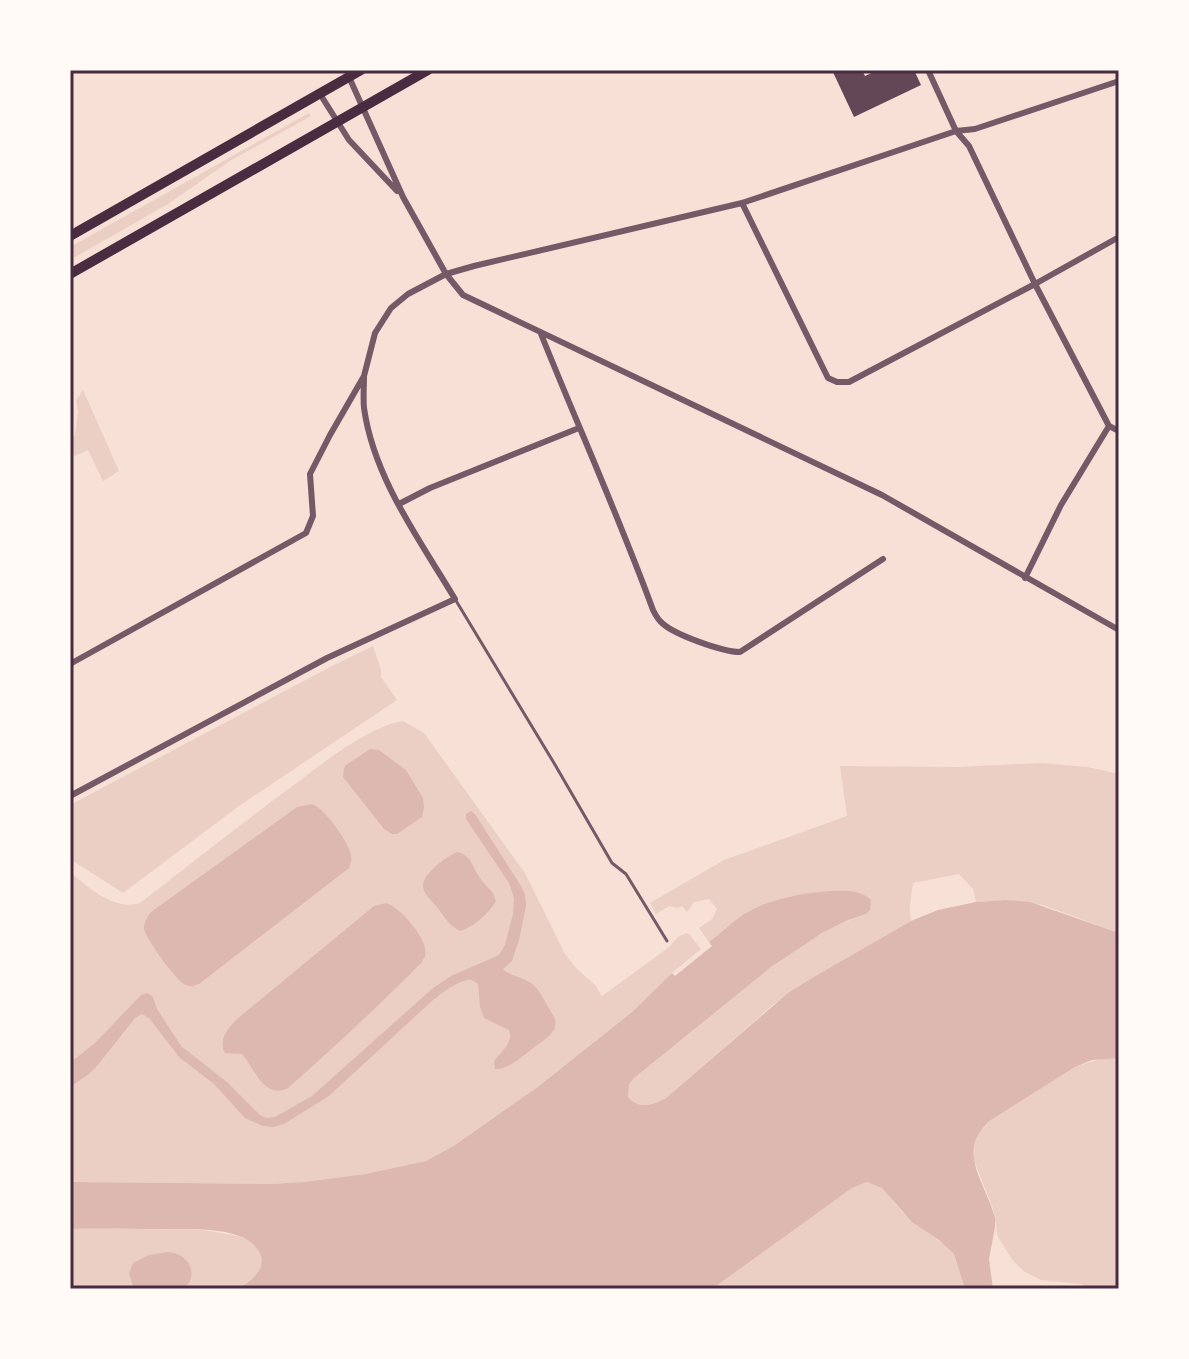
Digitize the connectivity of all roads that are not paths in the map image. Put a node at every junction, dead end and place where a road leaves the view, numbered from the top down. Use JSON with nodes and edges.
{"nodes":[{"id":1,"x":361,"y":70,"type":"edge"},
{"id":2,"x":428,"y":70,"type":"edge"},
{"id":3,"x":928,"y":70,"type":"edge"},
{"id":4,"x":348,"y":77,"type":"junction"},
{"id":5,"x":1119,"y":81,"type":"edge"},
{"id":6,"x":320,"y":93,"type":"junction"},
{"id":7,"x":362,"y":107,"type":"junction"},
{"id":8,"x":337,"y":121,"type":"junction"},
{"id":9,"x":956,"y":131,"type":"junction"},
{"id":10,"x":403,"y":197,"type":"junction"},
{"id":11,"x":742,"y":203,"type":"junction"},
{"id":12,"x":70,"y":236,"type":"edge"},
{"id":13,"x":1119,"y":237,"type":"edge"},
{"id":14,"x":70,"y":274,"type":"edge"},
{"id":15,"x":446,"y":274,"type":"junction"},
{"id":16,"x":1035,"y":284,"type":"junction"},
{"id":17,"x":541,"y":334,"type":"junction"},
{"id":18,"x":364,"y":376,"type":"junction"},
{"id":19,"x":1109,"y":426,"type":"junction"},
{"id":20,"x":579,"y":428,"type":"junction"},
{"id":21,"x":1119,"y":431,"type":"edge"},
{"id":22,"x":399,"y":504,"type":"junction"},
{"id":23,"x":883,"y":559,"type":"dead end"},
{"id":24,"x":1025,"y":578,"type":"junction"},
{"id":25,"x":455,"y":599,"type":"junction"},
{"id":26,"x":1119,"y":630,"type":"edge"},
{"id":27,"x":70,"y":664,"type":"edge"},
{"id":28,"x":70,"y":796,"type":"edge"},
{"id":29,"x":667,"y":941,"type":"dead end"}],
"edges":[{"from":1,"to":4,"type":"main road"},
{"from":2,"to":7,"type":"main road"},
{"from":3,"to":9,"type":"street"},
{"from":4,"to":6,"type":"main road"},
{"from":4,"to":7,"type":"street"},
{"from":5,"to":9,"type":"street"},
{"from":6,"to":8,"type":"street"},
{"from":6,"to":12,"type":"main road"},
{"from":7,"to":8,"type":"main road"},
{"from":7,"to":10,"type":"street"},
{"from":8,"to":10,"type":"street"},
{"from":8,"to":14,"type":"main road"},
{"from":9,"to":11,"type":"street"},
{"from":9,"to":16,"type":"street"},
{"from":10,"to":15,"type":"street"},
{"from":11,"to":15,"type":"street"},
{"from":11,"to":16,"type":"street"},
{"from":13,"to":16,"type":"street"},
{"from":15,"to":17,"type":"street"},
{"from":15,"to":18,"type":"street"},
{"from":16,"to":19,"type":"street"},
{"from":17,"to":20,"type":"street"},
{"from":17,"to":24,"type":"street"},
{"from":18,"to":22,"type":"street"},
{"from":18,"to":27,"type":"street"},
{"from":19,"to":21,"type":"street"},
{"from":19,"to":24,"type":"street"},
{"from":20,"to":22,"type":"street"},
{"from":20,"to":23,"type":"street"},
{"from":22,"to":25,"type":"street"},
{"from":24,"to":26,"type":"street"},
{"from":25,"to":28,"type":"street"},
{"from":25,"to":29,"type":"lane"}]}
